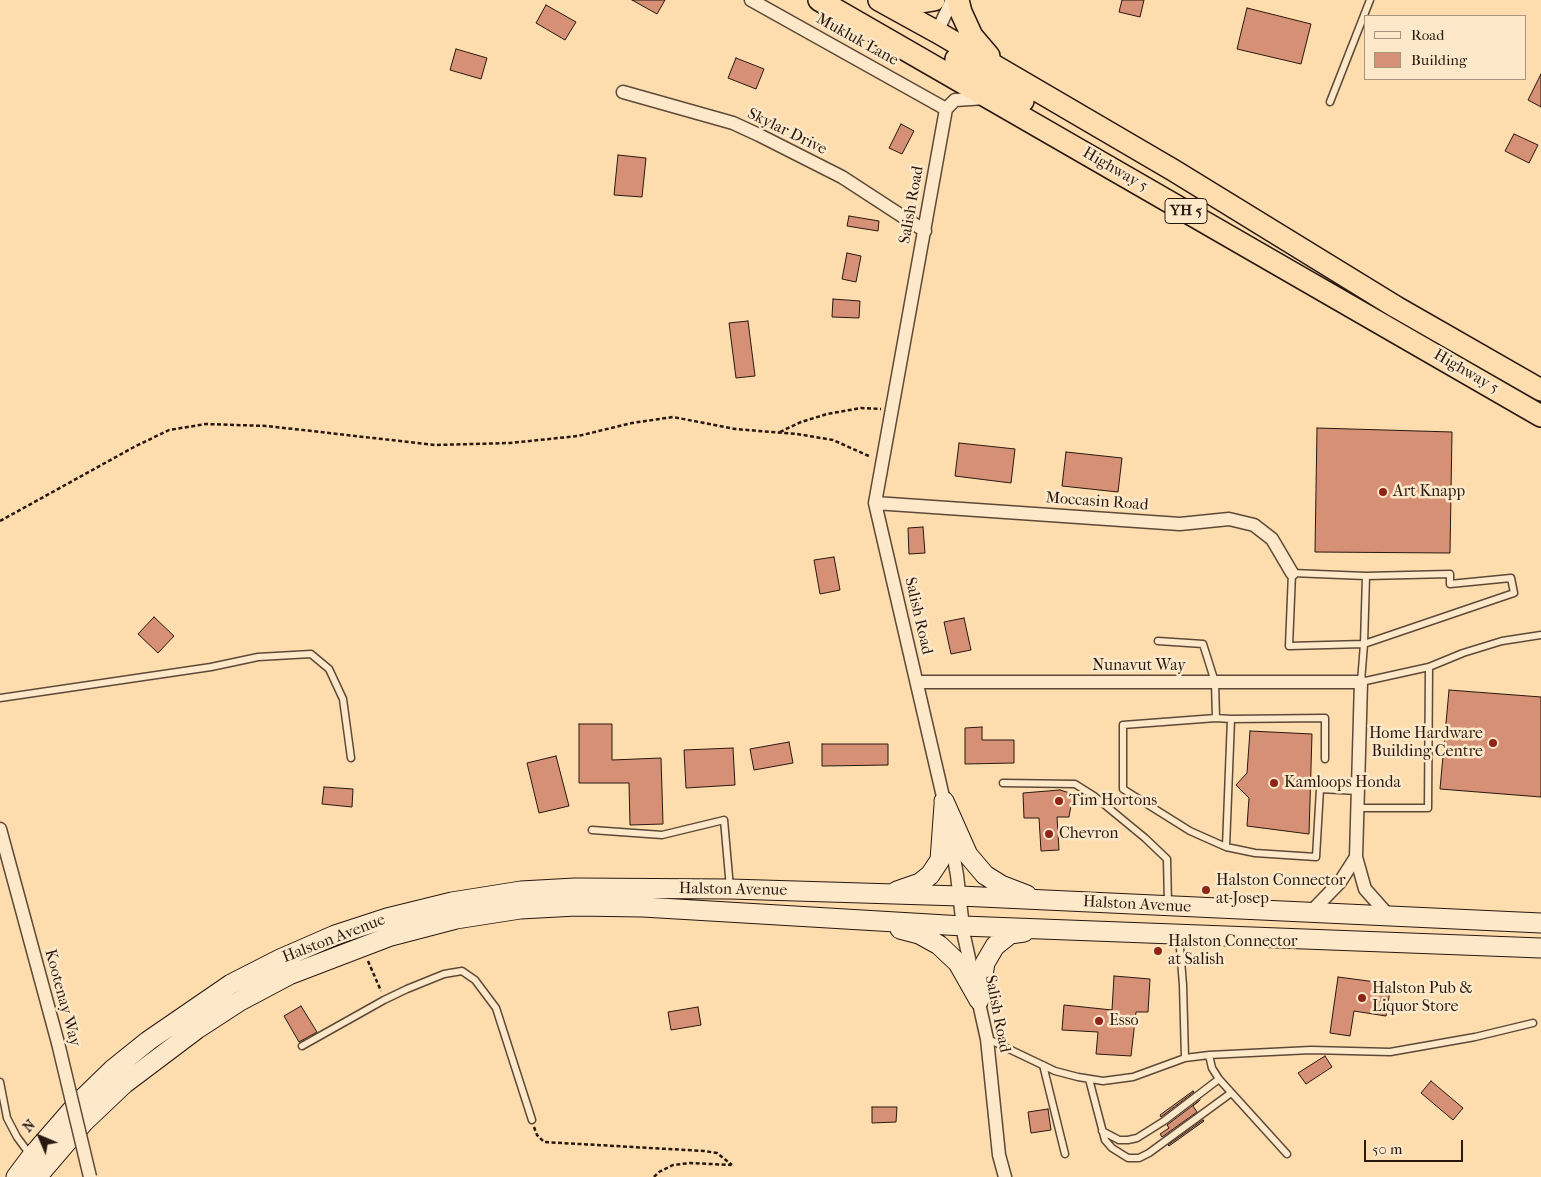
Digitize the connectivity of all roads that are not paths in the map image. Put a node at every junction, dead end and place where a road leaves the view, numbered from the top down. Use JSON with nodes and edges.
{"nodes":[{"id":1,"x":751,"y":0,"type":"edge"},
{"id":2,"x":819,"y":0,"type":"edge"},
{"id":3,"x":848,"y":0,"type":"edge"},
{"id":4,"x":879,"y":0,"type":"edge"},
{"id":5,"x":889,"y":0,"type":"edge"},
{"id":6,"x":934,"y":0,"type":"edge"},
{"id":7,"x":952,"y":0,"type":"edge"},
{"id":8,"x":958,"y":0,"type":"edge"},
{"id":9,"x":1370,"y":0,"type":"edge"},
{"id":10,"x":1364,"y":15,"type":"edge"},
{"id":11,"x":1364,"y":15,"type":"edge"},
{"id":12,"x":937,"y":32,"type":"junction"},
{"id":13,"x":1005,"y":72,"type":"junction"},
{"id":14,"x":623,"y":92,"type":"dead end"},
{"id":15,"x":989,"y":98,"type":"junction"},
{"id":16,"x":1330,"y":102,"type":"dead end"},
{"id":17,"x":946,"y":109,"type":"junction"},
{"id":18,"x":1172,"y":203,"type":"junction"},
{"id":19,"x":924,"y":231,"type":"junction"},
{"id":20,"x":1541,"y":390,"type":"edge"},
{"id":21,"x":1541,"y":416,"type":"edge"},
{"id":22,"x":875,"y":503,"type":"junction"},
{"id":23,"x":1292,"y":573,"type":"junction"},
{"id":24,"x":1366,"y":576,"type":"junction"},
{"id":25,"x":1541,"y":635,"type":"edge"},
{"id":26,"x":1158,"y":641,"type":"dead end"},
{"id":27,"x":1364,"y":644,"type":"junction"},
{"id":28,"x":1429,"y":667,"type":"junction"},
{"id":29,"x":917,"y":682,"type":"junction"},
{"id":30,"x":1215,"y":682,"type":"junction"},
{"id":31,"x":1361,"y":682,"type":"junction"},
{"id":32,"x":0,"y":698,"type":"edge"},
{"id":33,"x":1216,"y":718,"type":"junction"},
{"id":34,"x":1231,"y":719,"type":"junction"},
{"id":35,"x":351,"y":758,"type":"dead end"},
{"id":36,"x":1325,"y":759,"type":"dead end"},
{"id":37,"x":1003,"y":783,"type":"dead end"},
{"id":38,"x":1358,"y":790,"type":"junction"},
{"id":39,"x":944,"y":802,"type":"junction"},
{"id":40,"x":1357,"y":808,"type":"junction"},
{"id":41,"x":0,"y":829,"type":"edge"},
{"id":42,"x":592,"y":830,"type":"dead end"},
{"id":43,"x":1226,"y":847,"type":"junction"},
{"id":44,"x":1356,"y":857,"type":"junction"},
{"id":45,"x":730,"y":889,"type":"junction"},
{"id":46,"x":889,"y":894,"type":"junction"},
{"id":47,"x":960,"y":896,"type":"junction"},
{"id":48,"x":1041,"y":900,"type":"junction"},
{"id":49,"x":1168,"y":906,"type":"junction"},
{"id":50,"x":1310,"y":913,"type":"junction"},
{"id":51,"x":1389,"y":916,"type":"junction"},
{"id":52,"x":864,"y":921,"type":"junction"},
{"id":53,"x":1541,"y":923,"type":"edge"},
{"id":54,"x":963,"y":926,"type":"junction"},
{"id":55,"x":1049,"y":929,"type":"junction"},
{"id":56,"x":1179,"y":934,"type":"junction"},
{"id":57,"x":1541,"y":948,"type":"edge"},
{"id":58,"x":979,"y":1000,"type":"junction"},
{"id":59,"x":1533,"y":1024,"type":"dead end"},
{"id":60,"x":986,"y":1039,"type":"junction"},
{"id":61,"x":302,"y":1046,"type":"dead end"},
{"id":62,"x":1209,"y":1055,"type":"junction"},
{"id":63,"x":1185,"y":1058,"type":"junction"},
{"id":64,"x":1043,"y":1065,"type":"junction"},
{"id":65,"x":1089,"y":1079,"type":"junction"},
{"id":66,"x":1219,"y":1079,"type":"junction"},
{"id":67,"x":0,"y":1082,"type":"edge"},
{"id":68,"x":1231,"y":1093,"type":"junction"},
{"id":69,"x":532,"y":1120,"type":"road end"},
{"id":70,"x":1102,"y":1131,"type":"junction"},
{"id":71,"x":1065,"y":1154,"type":"dead end"},
{"id":72,"x":1287,"y":1154,"type":"dead end"},
{"id":73,"x":31,"y":1156,"type":"junction"},
{"id":74,"x":16,"y":1177,"type":"edge"},
{"id":75,"x":37,"y":1177,"type":"edge"},
{"id":76,"x":90,"y":1177,"type":"edge"},
{"id":77,"x":1005,"y":1177,"type":"edge"}],
"edges":[{"from":1,"to":17,"type":"street","name":"Mukluk Lane"},
{"from":2,"to":15,"type":"highway","name":"Highway 5","number":"YH 5"},
{"from":3,"to":12,"type":"highway"},
{"from":4,"to":12,"type":"highway","name":"Highway 5","number":"YH 5"},
{"from":5,"to":6,"type":"highway"},
{"from":7,"to":12,"type":"street"},
{"from":8,"to":13,"type":"highway"},
{"from":9,"to":10,"type":"lane"},
{"from":11,"to":16,"type":"lane"},
{"from":12,"to":13,"type":"highway","name":"Highway 5","number":"YH 5"},
{"from":12,"to":18,"type":"highway"},
{"from":13,"to":20,"type":"highway","name":"Highway 5","number":"YH 5"},
{"from":14,"to":19,"type":"street","name":"Skylar Drive"},
{"from":15,"to":17,"type":"street"},
{"from":15,"to":18,"type":"highway","name":"Highway 5","number":"YH 5"},
{"from":17,"to":19,"type":"street","name":"Salish Road"},
{"from":18,"to":21,"type":"highway","name":"Highway 5","number":"YH 5"},
{"from":19,"to":22,"type":"street","name":"Salish Road"},
{"from":22,"to":23,"type":"street","name":"Moccasin Road"},
{"from":22,"to":29,"type":"street","name":"Salish Road"},
{"from":23,"to":24,"type":"lane"},
{"from":23,"to":27,"type":"lane"},
{"from":24,"to":27,"type":"lane"},
{"from":24,"to":27,"type":"lane"},
{"from":25,"to":28,"type":"lane"},
{"from":26,"to":30,"type":"lane"},
{"from":27,"to":31,"type":"lane"},
{"from":28,"to":31,"type":"lane"},
{"from":28,"to":40,"type":"lane"},
{"from":29,"to":30,"type":"street","name":"Nunavut Way"},
{"from":29,"to":39,"type":"street","name":"Salish Road"},
{"from":30,"to":31,"type":"street","name":"Nunavut Way"},
{"from":30,"to":33,"type":"lane"},
{"from":31,"to":38,"type":"street"},
{"from":32,"to":35,"type":"lane"},
{"from":33,"to":34,"type":"lane"},
{"from":33,"to":43,"type":"lane"},
{"from":34,"to":36,"type":"lane"},
{"from":34,"to":43,"type":"lane"},
{"from":37,"to":49,"type":"lane"},
{"from":38,"to":40,"type":"street"},
{"from":38,"to":43,"type":"lane"},
{"from":39,"to":46,"type":"main road"},
{"from":39,"to":47,"type":"street","name":"Salish Road"},
{"from":39,"to":48,"type":"main road"},
{"from":40,"to":44,"type":"street"},
{"from":41,"to":76,"type":"street","name":"Kootenay Way","bridge":true},
{"from":42,"to":45,"type":"lane"},
{"from":44,"to":50,"type":"street"},
{"from":44,"to":51,"type":"street"},
{"from":45,"to":46,"type":"main road","name":"Halston Avenue"},
{"from":45,"to":73,"type":"main road","name":"Halston Avenue"},
{"from":46,"to":47,"type":"main road","name":"Halston Avenue"},
{"from":47,"to":48,"type":"main road","name":"Halston Avenue"},
{"from":47,"to":54,"type":"street","name":"Salish Road"},
{"from":48,"to":49,"type":"main road","name":"Halston Avenue"},
{"from":49,"to":50,"type":"main road","name":"Halston Avenue"},
{"from":50,"to":51,"type":"main road","name":"Halston Avenue"},
{"from":51,"to":53,"type":"main road","name":"Halston Avenue"},
{"from":52,"to":54,"type":"main road","name":"Halston Avenue"},
{"from":52,"to":58,"type":"main road"},
{"from":52,"to":75,"type":"main road","name":"Halston Avenue"},
{"from":54,"to":55,"type":"main road","name":"Halston Avenue"},
{"from":54,"to":58,"type":"street","name":"Salish Road"},
{"from":55,"to":56,"type":"main road","name":"Halston Avenue"},
{"from":55,"to":58,"type":"main road"},
{"from":56,"to":57,"type":"main road","name":"Halston Avenue"},
{"from":56,"to":63,"type":"lane"},
{"from":58,"to":60,"type":"street","name":"Salish Road"},
{"from":59,"to":62,"type":"lane"},
{"from":60,"to":64,"type":"lane"},
{"from":60,"to":77,"type":"street","name":"Salish Road"},
{"from":61,"to":69,"type":"lane"},
{"from":62,"to":63,"type":"lane"},
{"from":62,"to":66,"type":"lane"},
{"from":63,"to":65,"type":"lane"},
{"from":64,"to":65,"type":"lane"},
{"from":64,"to":71,"type":"lane"},
{"from":65,"to":70,"type":"lane"},
{"from":66,"to":68,"type":"lane"},
{"from":66,"to":70,"type":"lane"},
{"from":67,"to":73,"type":"lane"},
{"from":68,"to":70,"type":"lane"},
{"from":68,"to":72,"type":"lane"},
{"from":73,"to":74,"type":"main road","name":"Halston Avenue"}]}
